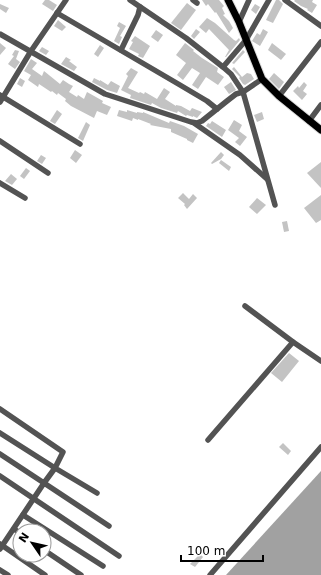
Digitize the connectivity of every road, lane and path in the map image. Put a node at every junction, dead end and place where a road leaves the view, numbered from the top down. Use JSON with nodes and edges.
{"nodes":[{"id":1,"x":66,"y":0,"type":"edge"},
{"id":2,"x":130,"y":0,"type":"edge"},
{"id":3,"x":228,"y":0,"type":"edge"},
{"id":4,"x":249,"y":0,"type":"edge"},
{"id":5,"x":268,"y":0,"type":"edge"},
{"id":6,"x":285,"y":0,"type":"edge"},
{"id":7,"x":140,"y":7,"type":"junction"},
{"id":8,"x":57,"y":13,"type":"junction"},
{"id":9,"x":239,"y":22,"type":"junction"},
{"id":10,"x":321,"y":26,"type":"edge"},
{"id":11,"x":0,"y":34,"type":"edge"},
{"id":12,"x":246,"y":40,"type":"junction"},
{"id":13,"x":321,"y":42,"type":"edge"},
{"id":14,"x":120,"y":50,"type":"junction"},
{"id":15,"x":31,"y":51,"type":"junction"},
{"id":16,"x":223,"y":67,"type":"junction"},
{"id":17,"x":262,"y":79,"type":"junction"},
{"id":18,"x":243,"y":92,"type":"junction"},
{"id":19,"x":279,"y":96,"type":"junction"},
{"id":20,"x":1,"y":98,"type":"edge"},
{"id":21,"x":321,"y":105,"type":"edge"},
{"id":22,"x":217,"y":109,"type":"junction"},
{"id":23,"x":309,"y":121,"type":"junction"},
{"id":24,"x":194,"y":123,"type":"junction"},
{"id":25,"x":321,"y":130,"type":"edge"},
{"id":26,"x":0,"y":141,"type":"edge"},
{"id":27,"x":80,"y":144,"type":"dead end"},
{"id":28,"x":48,"y":173,"type":"dead end"},
{"id":29,"x":267,"y":180,"type":"junction"},
{"id":30,"x":0,"y":183,"type":"edge"},
{"id":31,"x":25,"y":198,"type":"dead end"},
{"id":32,"x":275,"y":205,"type":"dead end"},
{"id":33,"x":244,"y":306,"type":"dead end"},
{"id":34,"x":293,"y":342,"type":"junction"},
{"id":35,"x":321,"y":361,"type":"edge"},
{"id":36,"x":0,"y":409,"type":"edge"},
{"id":37,"x":0,"y":433,"type":"edge"},
{"id":38,"x":208,"y":440,"type":"dead end"},
{"id":39,"x":321,"y":447,"type":"edge"},
{"id":40,"x":0,"y":454,"type":"edge"},
{"id":41,"x":55,"y":468,"type":"junction"},
{"id":42,"x":0,"y":476,"type":"edge"},
{"id":43,"x":44,"y":483,"type":"junction"},
{"id":44,"x":97,"y":493,"type":"dead end"},
{"id":45,"x":33,"y":499,"type":"junction"},
{"id":46,"x":23,"y":515,"type":"junction"},
{"id":47,"x":18,"y":523,"type":"edge"},
{"id":48,"x":109,"y":526,"type":"dead end"},
{"id":49,"x":12,"y":532,"type":"edge"},
{"id":50,"x":1,"y":546,"type":"edge"},
{"id":51,"x":52,"y":555,"type":"edge"},
{"id":52,"x":120,"y":556,"type":"dead end"},
{"id":53,"x":103,"y":566,"type":"dead end"},
{"id":54,"x":0,"y":570,"type":"edge"},
{"id":55,"x":8,"y":575,"type":"edge"},
{"id":56,"x":45,"y":575,"type":"edge"},
{"id":57,"x":81,"y":575,"type":"edge"},
{"id":58,"x":210,"y":575,"type":"edge"}],
"edges":[{"from":1,"to":8,"type":"street"},
{"from":2,"to":7,"type":"street"},
{"from":3,"to":9,"type":"main road"},
{"from":4,"to":9,"type":"street"},
{"from":5,"to":12,"type":"street"},
{"from":6,"to":10,"type":"street"},
{"from":7,"to":14,"type":"street"},
{"from":7,"to":16,"type":"street"},
{"from":8,"to":14,"type":"street"},
{"from":8,"to":15,"type":"street"},
{"from":9,"to":12,"type":"main road"},
{"from":11,"to":15,"type":"street"},
{"from":12,"to":16,"type":"street"},
{"from":12,"to":17,"type":"main road"},
{"from":13,"to":19,"type":"street"},
{"from":14,"to":22,"type":"street"},
{"from":15,"to":20,"type":"street"},
{"from":15,"to":24,"type":"street"},
{"from":16,"to":18,"type":"street"},
{"from":17,"to":18,"type":"street"},
{"from":17,"to":19,"type":"main road"},
{"from":18,"to":22,"type":"street"},
{"from":18,"to":29,"type":"street"},
{"from":19,"to":23,"type":"main road"},
{"from":20,"to":27,"type":"street"},
{"from":21,"to":23,"type":"street"},
{"from":22,"to":24,"type":"street"},
{"from":23,"to":25,"type":"main road"},
{"from":24,"to":29,"type":"street"},
{"from":26,"to":28,"type":"street"},
{"from":29,"to":32,"type":"street"},
{"from":30,"to":31,"type":"street"},
{"from":33,"to":34,"type":"street"},
{"from":34,"to":35,"type":"street"},
{"from":34,"to":38,"type":"street"},
{"from":36,"to":41,"type":"street"},
{"from":37,"to":41,"type":"street"},
{"from":39,"to":58,"type":"street"},
{"from":40,"to":43,"type":"street"},
{"from":41,"to":43,"type":"street"},
{"from":41,"to":44,"type":"street"},
{"from":42,"to":45,"type":"street"},
{"from":43,"to":45,"type":"street"},
{"from":43,"to":48,"type":"street"},
{"from":45,"to":46,"type":"street"},
{"from":45,"to":52,"type":"street"},
{"from":46,"to":47,"type":"street"},
{"from":46,"to":53,"type":"street"},
{"from":49,"to":50,"type":"street"},
{"from":50,"to":56,"type":"street"},
{"from":51,"to":57,"type":"street"},
{"from":54,"to":55,"type":"street"}]}
